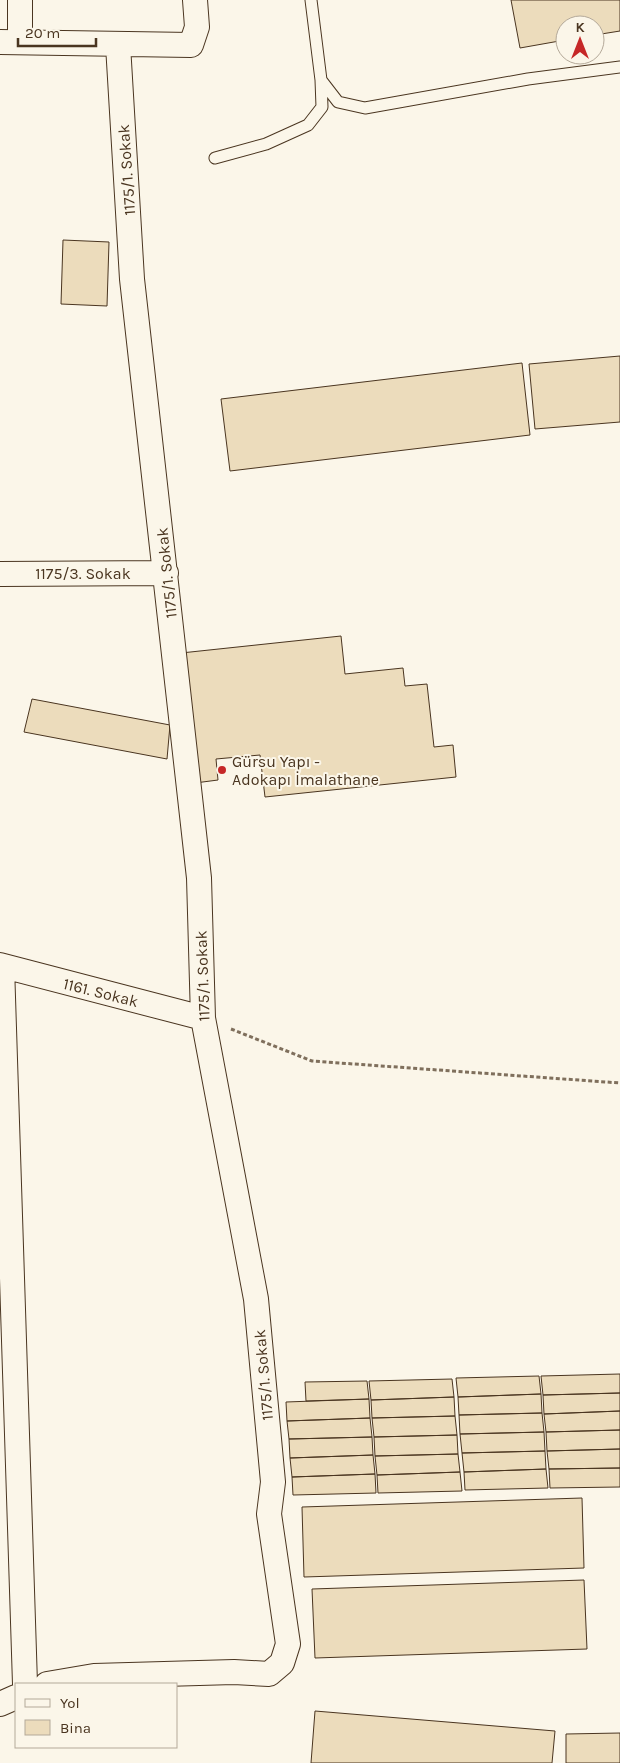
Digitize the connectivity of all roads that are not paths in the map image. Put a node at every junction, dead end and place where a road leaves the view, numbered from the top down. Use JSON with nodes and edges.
{"nodes":[{"id":1,"x":20,"y":0,"type":"edge"},
{"id":2,"x":196,"y":0,"type":"edge"},
{"id":3,"x":310,"y":0,"type":"edge"},
{"id":4,"x":10,"y":42,"type":"edge"},
{"id":5,"x":118,"y":45,"type":"junction"},
{"id":6,"x":620,"y":67,"type":"edge"},
{"id":7,"x":321,"y":80,"type":"junction"},
{"id":8,"x":215,"y":158,"type":"dead end"},
{"id":9,"x":166,"y":573,"type":"junction"},
{"id":10,"x":0,"y":574,"type":"edge"},
{"id":11,"x":1,"y":966,"type":"edge"},
{"id":12,"x":202,"y":1018,"type":"junction"},
{"id":13,"x":8,"y":1395,"type":"edge"},
{"id":14,"x":25,"y":1683,"type":"edge"},
{"id":15,"x":53,"y":1683,"type":"edge"},
{"id":16,"x":15,"y":1697,"type":"edge"},
{"id":17,"x":0,"y":1704,"type":"edge"}],
"edges":[{"from":1,"to":4,"type":"street"},
{"from":2,"to":5,"type":"street"},
{"from":3,"to":7,"type":"lane"},
{"from":4,"to":5,"type":"street"},
{"from":5,"to":9,"type":"street","name":"1175/1. Sokak"},
{"from":6,"to":7,"type":"lane"},
{"from":7,"to":8,"type":"lane"},
{"from":9,"to":10,"type":"street","name":"1175/3. Sokak"},
{"from":9,"to":12,"type":"street","name":"1175/1. Sokak"},
{"from":11,"to":12,"type":"street","name":"1161. Sokak"},
{"from":11,"to":13,"type":"street"},
{"from":12,"to":15,"type":"street","name":"1175/1. Sokak"},
{"from":13,"to":14,"type":"street"},
{"from":16,"to":17,"type":"street"}]}
